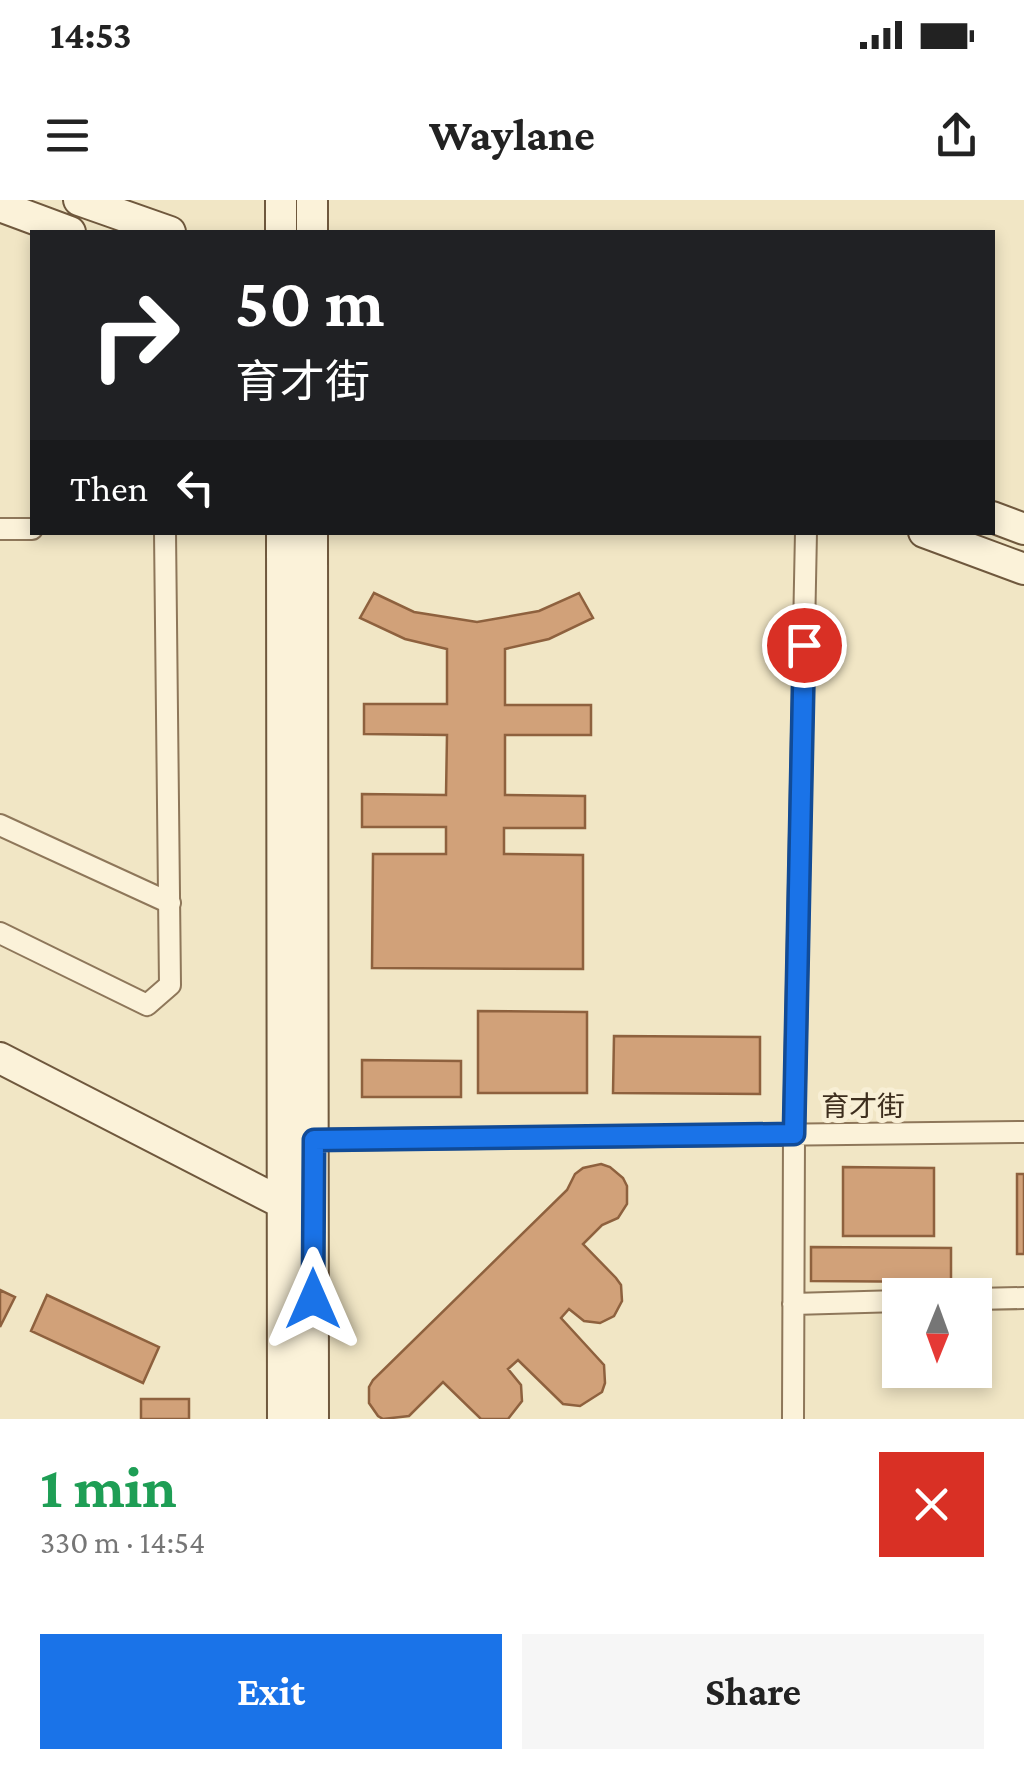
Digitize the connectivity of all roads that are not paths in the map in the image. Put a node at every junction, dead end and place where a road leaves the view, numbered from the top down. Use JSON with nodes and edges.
{"nodes":[{"id":1,"x":79,"y":200,"type":"edge"},
{"id":2,"x":281,"y":200,"type":"edge"},
{"id":3,"x":312,"y":200,"type":"edge"},
{"id":4,"x":0,"y":206,"type":"edge"},
{"id":5,"x":65,"y":230,"type":"edge"},
{"id":6,"x":164,"y":230,"type":"edge"},
{"id":7,"x":281,"y":230,"type":"edge"},
{"id":8,"x":312,"y":230,"type":"edge"},
{"id":9,"x":995,"y":518,"type":"edge"},
{"id":10,"x":0,"y":529,"type":"edge"},
{"id":11,"x":30,"y":529,"type":"edge"},
{"id":12,"x":1024,"y":529,"type":"edge"},
{"id":13,"x":165,"y":535,"type":"edge"},
{"id":14,"x":282,"y":535,"type":"edge"},
{"id":15,"x":312,"y":535,"type":"edge"},
{"id":16,"x":806,"y":535,"type":"edge"},
{"id":17,"x":932,"y":535,"type":"edge"},
{"id":18,"x":1024,"y":569,"type":"edge"},
{"id":19,"x":0,"y":825,"type":"edge"},
{"id":20,"x":170,"y":903,"type":"junction"},
{"id":21,"x":0,"y":933,"type":"edge"},
{"id":22,"x":0,"y":1058,"type":"edge"},
{"id":23,"x":1024,"y":1132,"type":"edge"},
{"id":24,"x":794,"y":1134,"type":"junction"},
{"id":25,"x":298,"y":1140,"type":"junction"},
{"id":26,"x":284,"y":1204,"type":"junction"},
{"id":27,"x":1024,"y":1298,"type":"edge"},
{"id":28,"x":992,"y":1299,"type":"edge"},
{"id":29,"x":882,"y":1302,"type":"edge"},
{"id":30,"x":794,"y":1304,"type":"junction"},
{"id":31,"x":283,"y":1419,"type":"edge"},
{"id":32,"x":313,"y":1419,"type":"edge"},
{"id":33,"x":793,"y":1419,"type":"edge"}],
"edges":[{"from":1,"to":6,"type":"street"},
{"from":2,"to":7,"type":"street"},
{"from":3,"to":8,"type":"street"},
{"from":4,"to":5,"type":"street"},
{"from":9,"to":12,"type":"street"},
{"from":10,"to":11,"type":"street"},
{"from":13,"to":20,"type":"street"},
{"from":14,"to":25,"type":"street"},
{"from":15,"to":25,"type":"street"},
{"from":16,"to":24,"type":"street"},
{"from":17,"to":18,"type":"street"},
{"from":19,"to":20,"type":"street"},
{"from":20,"to":21,"type":"street"},
{"from":22,"to":26,"type":"street"},
{"from":23,"to":24,"type":"street","name":"育才街"},
{"from":24,"to":25,"type":"street","name":"育才街"},
{"from":24,"to":30,"type":"street"},
{"from":25,"to":26,"type":"street"},
{"from":25,"to":32,"type":"street"},
{"from":26,"to":31,"type":"street"},
{"from":27,"to":28,"type":"street"},
{"from":29,"to":30,"type":"street"},
{"from":30,"to":33,"type":"street"}]}
